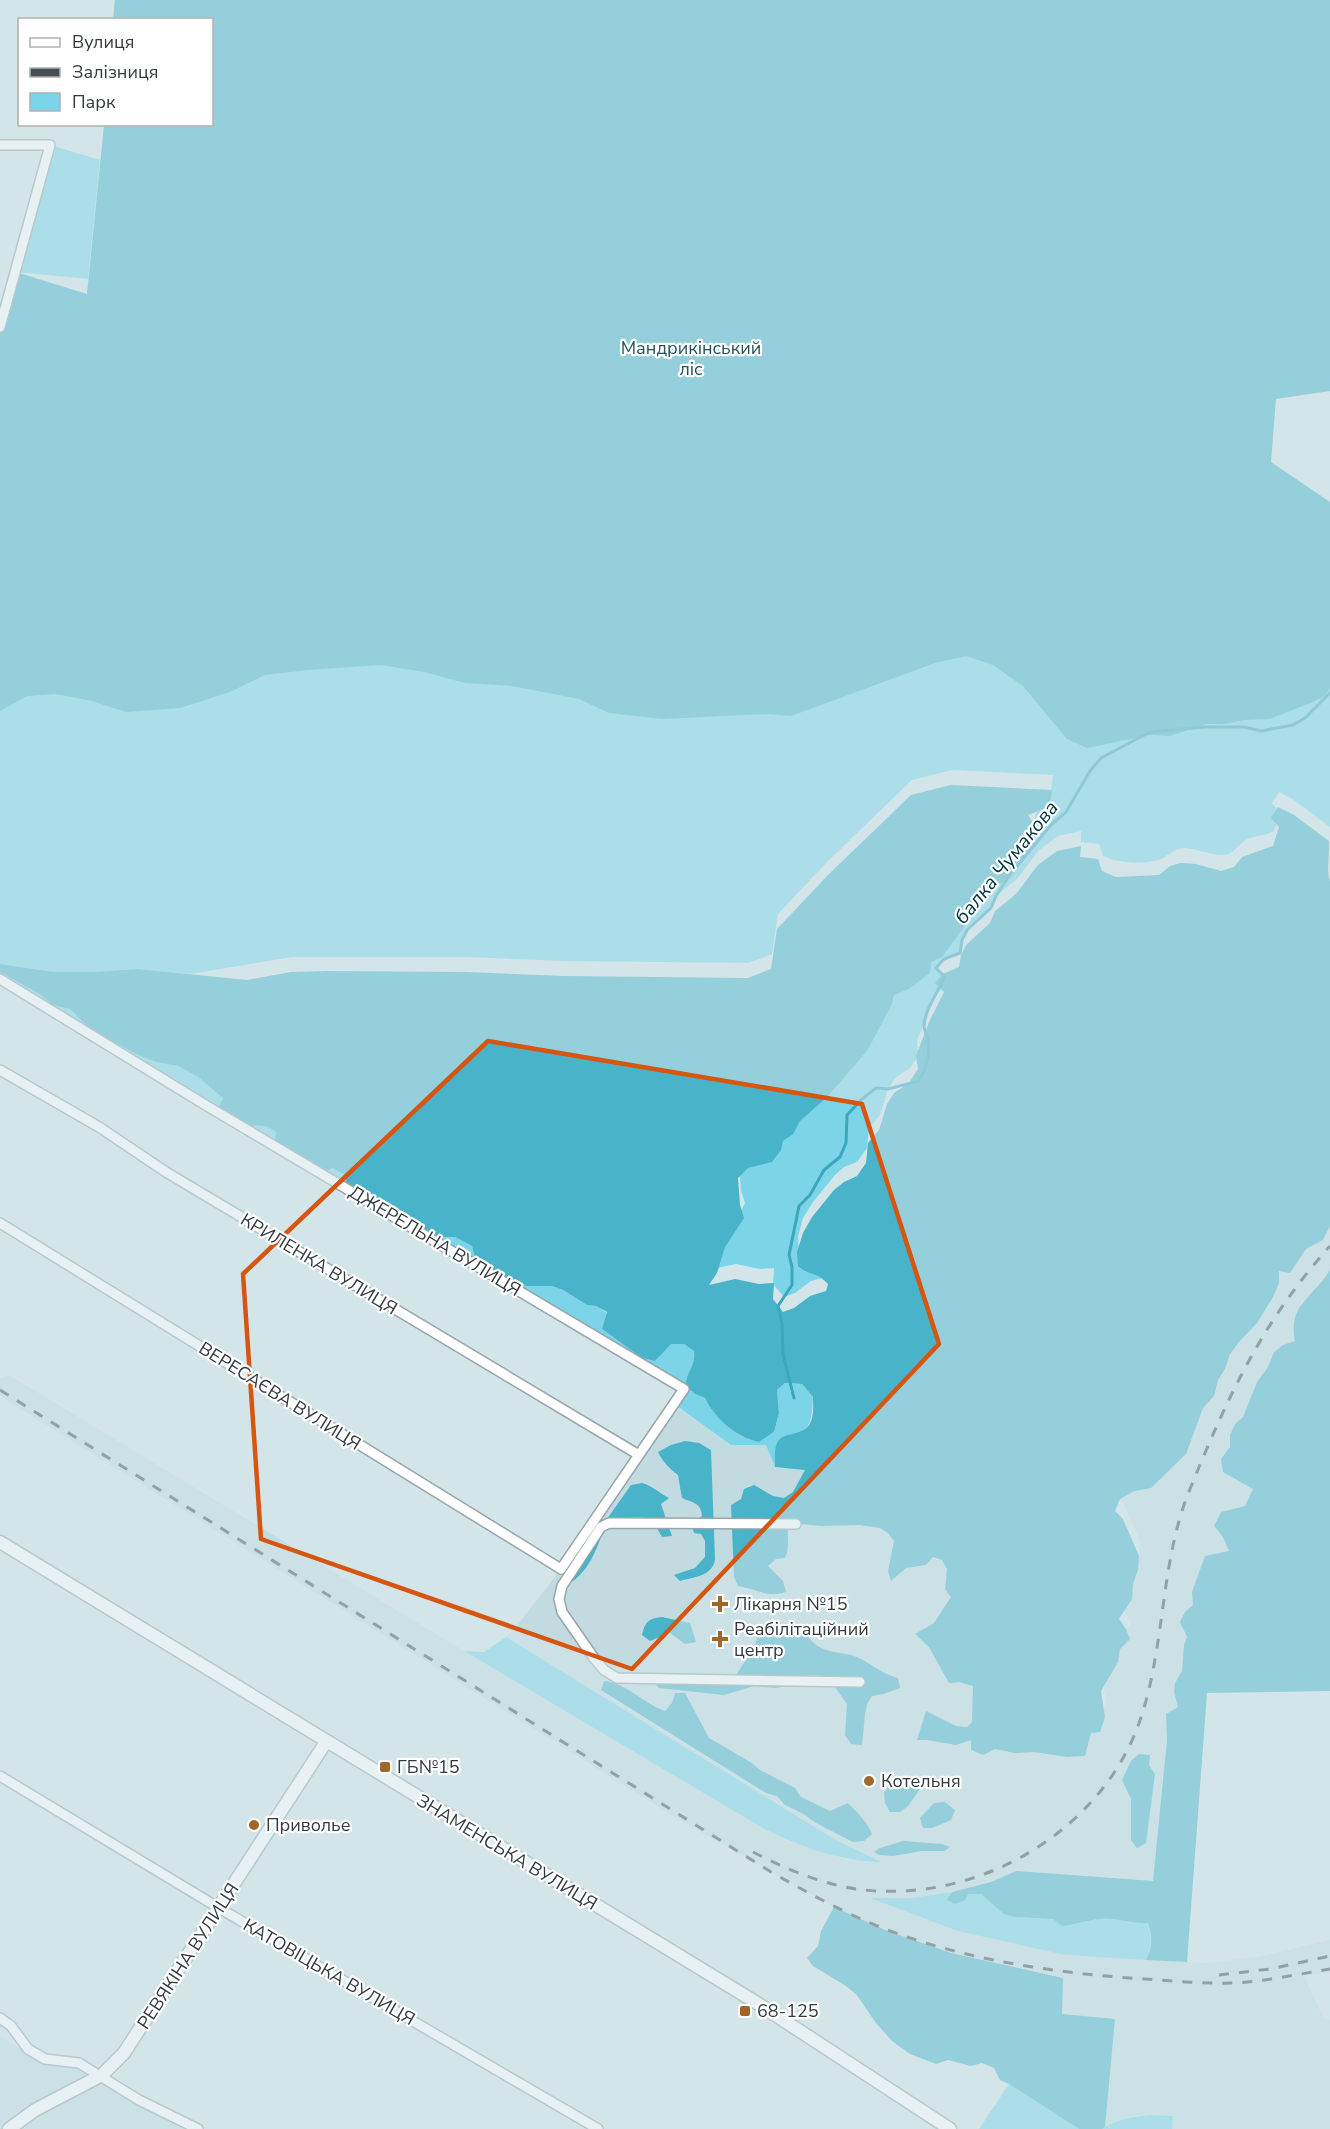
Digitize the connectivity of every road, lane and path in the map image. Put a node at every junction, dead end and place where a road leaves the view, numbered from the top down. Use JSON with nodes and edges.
{"nodes":[{"id":1,"x":0,"y":145,"type":"edge"},
{"id":2,"x":0,"y":327,"type":"edge"},
{"id":3,"x":0,"y":979,"type":"edge"},
{"id":4,"x":0,"y":1070,"type":"edge"},
{"id":5,"x":0,"y":1223,"type":"edge"},
{"id":6,"x":639,"y":1455,"type":"junction"},
{"id":7,"x":612,"y":1496,"type":"junction"},
{"id":8,"x":609,"y":1523,"type":"junction"},
{"id":9,"x":796,"y":1524,"type":"dead end"},
{"id":10,"x":0,"y":1542,"type":"edge"},
{"id":11,"x":561,"y":1569,"type":"joint"},
{"id":12,"x":860,"y":1682,"type":"dead end"},
{"id":13,"x":326,"y":1742,"type":"junction"},
{"id":14,"x":0,"y":1776,"type":"edge"},
{"id":15,"x":219,"y":1908,"type":"junction"},
{"id":16,"x":0,"y":2018,"type":"edge"},
{"id":17,"x":102,"y":2075,"type":"junction"},
{"id":18,"x":9,"y":2129,"type":"edge"},
{"id":19,"x":198,"y":2129,"type":"edge"},
{"id":20,"x":598,"y":2129,"type":"edge"},
{"id":21,"x":950,"y":2129,"type":"edge"}],
"edges":[{"from":1,"to":2,"type":"street"},
{"from":3,"to":6,"type":"street","name":"ДЖЕРЕЛЬНА ВУЛИЦЯ"},
{"from":4,"to":6,"type":"street","name":"КРИЛЕНКА ВУЛИЦЯ"},
{"from":5,"to":11,"type":"street","name":"ВЕРЕСАЄВА ВУЛИЦЯ"},
{"from":6,"to":7,"type":"street","name":"ДЖЕРЕЛЬНА ВУЛИЦЯ"},
{"from":7,"to":8,"type":"street"},
{"from":7,"to":11,"type":"street","name":"ДЖЕРЕЛЬНА ВУЛИЦЯ"},
{"from":8,"to":9,"type":"street"},
{"from":8,"to":12,"type":"street"},
{"from":10,"to":13,"type":"main road","name":"ЗНАМЕНСЬКА ВУЛИЦЯ"},
{"from":13,"to":15,"type":"main road","name":"РЕВЯКІНА ВУЛИЦЯ"},
{"from":13,"to":21,"type":"main road","name":"ЗНАМЕНСЬКА ВУЛИЦЯ"},
{"from":14,"to":15,"type":"street","name":"КАТОВІЦЬКА ВУЛИЦЯ"},
{"from":15,"to":17,"type":"main road","name":"РЕВЯКІНА ВУЛИЦЯ"},
{"from":15,"to":20,"type":"street","name":"КАТОВІЦЬКА ВУЛИЦЯ"},
{"from":16,"to":17,"type":"street"},
{"from":17,"to":18,"type":"main road","name":"РЕВЯКІНА ВУЛИЦЯ"},
{"from":17,"to":19,"type":"street"}]}
